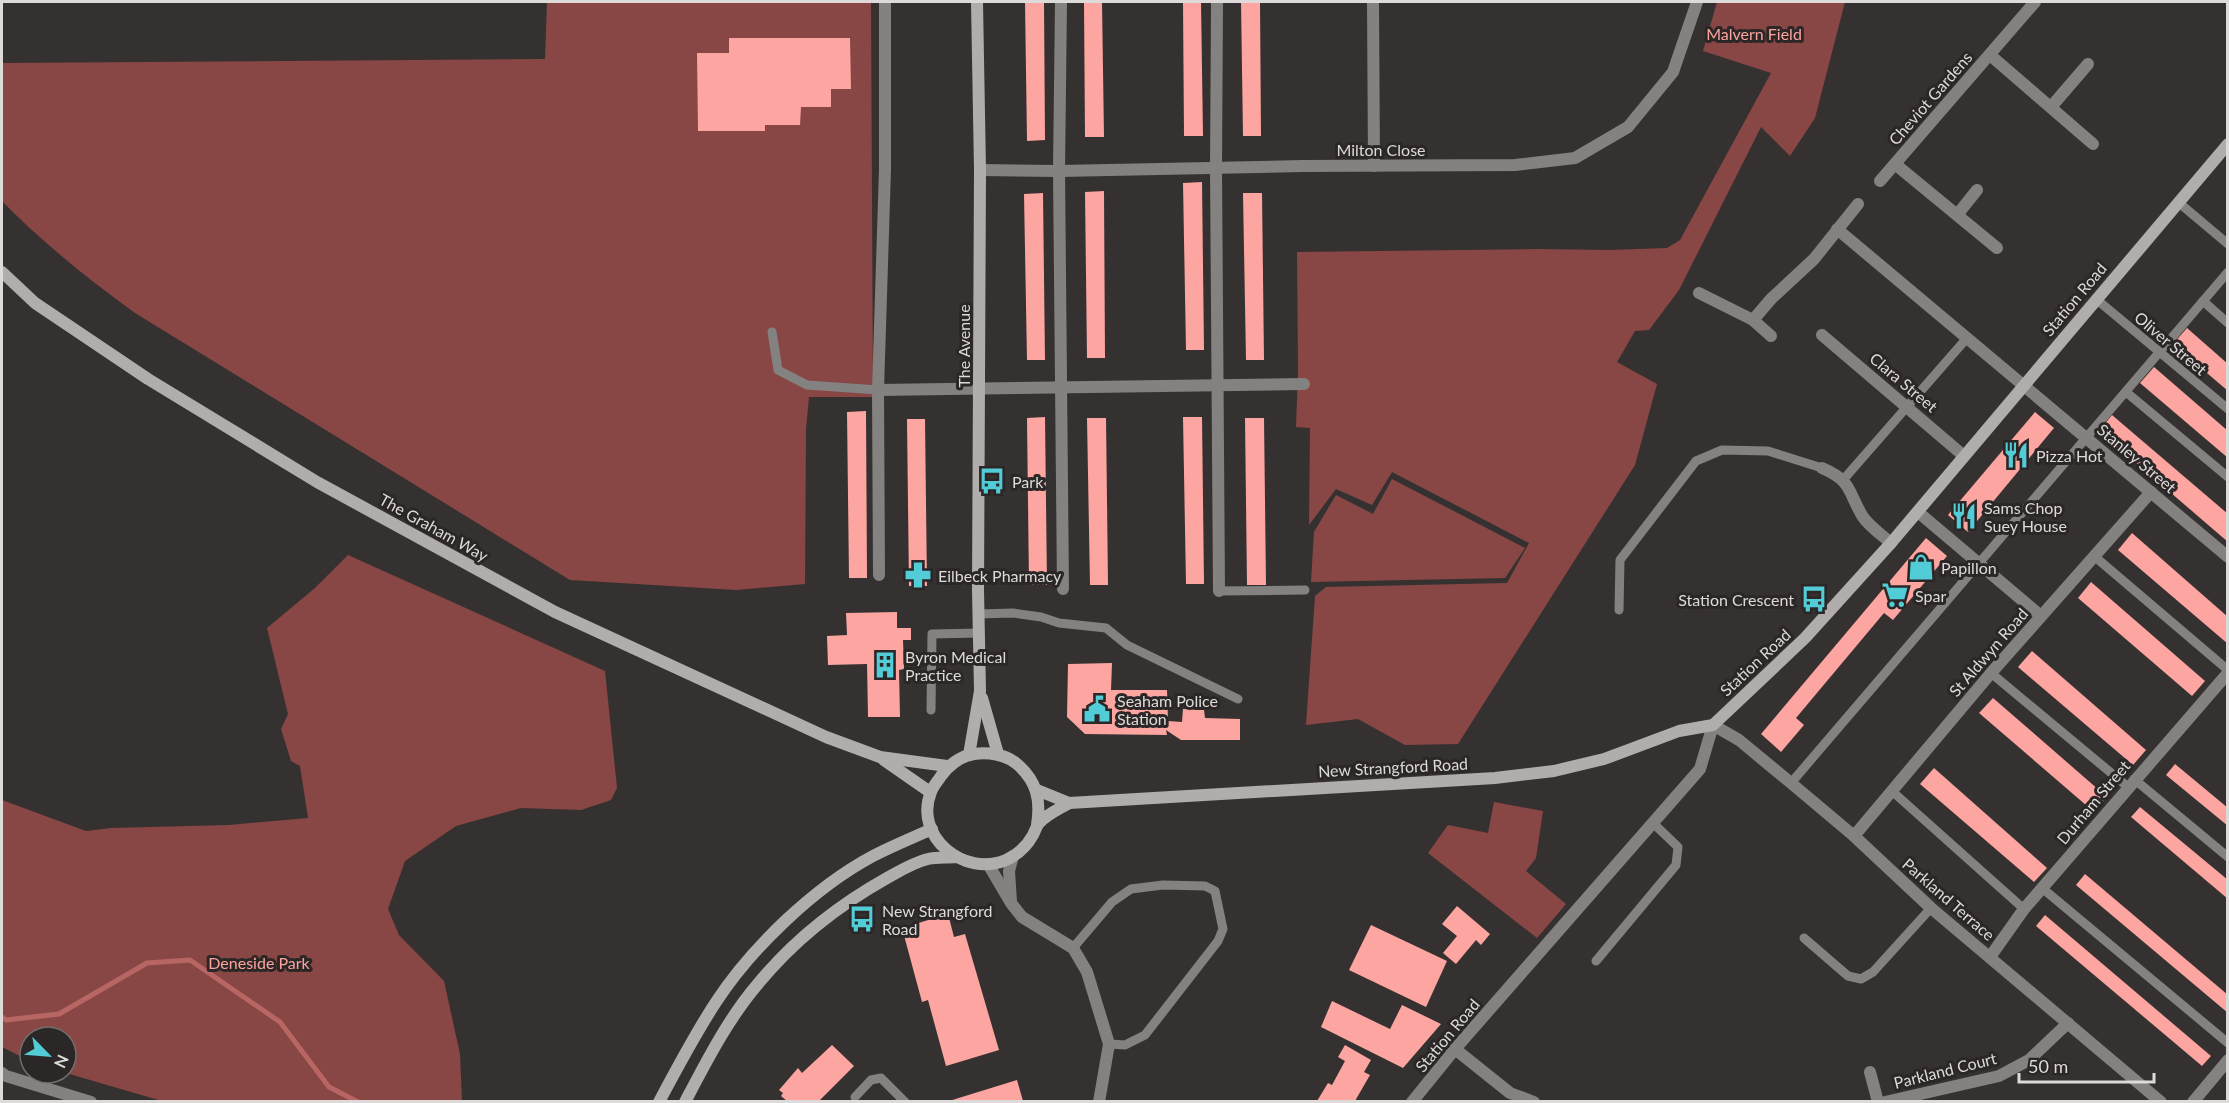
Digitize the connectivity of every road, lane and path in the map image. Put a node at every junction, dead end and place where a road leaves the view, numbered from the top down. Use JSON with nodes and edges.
{"nodes":[{"id":1,"x":885,"y":2,"type":"edge"},
{"id":2,"x":977,"y":2,"type":"edge"},
{"id":3,"x":1061,"y":2,"type":"edge"},
{"id":4,"x":1217,"y":2,"type":"edge"},
{"id":5,"x":1373,"y":2,"type":"edge"},
{"id":6,"x":1697,"y":2,"type":"edge"},
{"id":7,"x":2032,"y":3,"type":"edge"},
{"id":8,"x":1990,"y":55,"type":"junction"},
{"id":9,"x":2088,"y":64,"type":"dead end"},
{"id":10,"x":2051,"y":107,"type":"junction"},
{"id":11,"x":2093,"y":144,"type":"dead end"},
{"id":12,"x":2228,"y":144,"type":"edge"},
{"id":13,"x":1895,"y":164,"type":"junction"},
{"id":14,"x":1374,"y":166,"type":"junction"},
{"id":15,"x":1216,"y":168,"type":"junction"},
{"id":16,"x":980,"y":170,"type":"junction"},
{"id":17,"x":1059,"y":171,"type":"junction"},
{"id":18,"x":1880,"y":181,"type":"dead end"},
{"id":19,"x":1977,"y":190,"type":"dead end"},
{"id":20,"x":2178,"y":202,"type":"junction"},
{"id":21,"x":1858,"y":204,"type":"dead end"},
{"id":22,"x":1957,"y":215,"type":"junction"},
{"id":23,"x":1837,"y":229,"type":"junction"},
{"id":24,"x":2228,"y":244,"type":"edge"},
{"id":25,"x":1997,"y":248,"type":"dead end"},
{"id":26,"x":2228,"y":272,"type":"edge"},
{"id":27,"x":2,"y":273,"type":"edge"},
{"id":28,"x":1698,"y":293,"type":"dead end"},
{"id":29,"x":2096,"y":299,"type":"junction"},
{"id":30,"x":2203,"y":302,"type":"junction"},
{"id":31,"x":1753,"y":320,"type":"junction"},
{"id":32,"x":2228,"y":323,"type":"edge"},
{"id":33,"x":772,"y":332,"type":"dead end"},
{"id":34,"x":1822,"y":334,"type":"dead end"},
{"id":35,"x":1771,"y":336,"type":"dead end"},
{"id":36,"x":1967,"y":338,"type":"junction"},
{"id":37,"x":2159,"y":352,"type":"junction"},
{"id":38,"x":1305,"y":384,"type":"dead end"},
{"id":39,"x":2024,"y":385,"type":"junction"},
{"id":40,"x":1218,"y":386,"type":"junction"},
{"id":41,"x":1061,"y":388,"type":"junction"},
{"id":42,"x":979,"y":389,"type":"junction"},
{"id":43,"x":878,"y":390,"type":"junction"},
{"id":44,"x":2126,"y":392,"type":"junction"},
{"id":45,"x":1907,"y":407,"type":"junction"},
{"id":46,"x":2228,"y":409,"type":"edge"},
{"id":47,"x":2087,"y":438,"type":"junction"},
{"id":48,"x":1964,"y":456,"type":"junction"},
{"id":49,"x":1822,"y":468,"type":"joint"},
{"id":50,"x":2228,"y":477,"type":"edge"},
{"id":51,"x":1843,"y":480,"type":"junction"},
{"id":52,"x":2151,"y":492,"type":"junction"},
{"id":53,"x":1918,"y":512,"type":"junction"},
{"id":54,"x":1891,"y":543,"type":"junction"},
{"id":55,"x":2094,"y":556,"type":"junction"},
{"id":56,"x":2228,"y":557,"type":"edge"},
{"id":57,"x":1980,"y":564,"type":"junction"},
{"id":58,"x":879,"y":575,"type":"dead end"},
{"id":59,"x":1063,"y":589,"type":"dead end"},
{"id":60,"x":1305,"y":590,"type":"dead end"},
{"id":61,"x":1219,"y":591,"type":"joint"},
{"id":62,"x":1619,"y":610,"type":"dead end"},
{"id":63,"x":978,"y":614,"type":"junction"},
{"id":64,"x":2041,"y":616,"type":"junction"},
{"id":65,"x":979,"y":633,"type":"junction"},
{"id":66,"x":2228,"y":671,"type":"edge"},
{"id":67,"x":1991,"y":673,"type":"junction"},
{"id":68,"x":980,"y":691,"type":"junction"},
{"id":69,"x":1238,"y":699,"type":"dead end"},
{"id":70,"x":931,"y":710,"type":"dead end"},
{"id":71,"x":1713,"y":725,"type":"junction"},
{"id":72,"x":998,"y":754,"type":"junction"},
{"id":73,"x":969,"y":755,"type":"junction"},
{"id":74,"x":880,"y":757,"type":"junction"},
{"id":75,"x":947,"y":766,"type":"junction"},
{"id":76,"x":1791,"y":783,"type":"junction"},
{"id":77,"x":2131,"y":783,"type":"junction"},
{"id":78,"x":1036,"y":790,"type":"junction"},
{"id":79,"x":930,"y":792,"type":"junction"},
{"id":80,"x":1893,"y":792,"type":"junction"},
{"id":81,"x":1069,"y":803,"type":"junction"},
{"id":82,"x":1653,"y":823,"type":"junction"},
{"id":83,"x":1037,"y":825,"type":"junction"},
{"id":84,"x":932,"y":830,"type":"junction"},
{"id":85,"x":1854,"y":837,"type":"junction"},
{"id":86,"x":1013,"y":856,"type":"junction"},
{"id":87,"x":956,"y":857,"type":"junction"},
{"id":88,"x":2228,"y":857,"type":"edge"},
{"id":89,"x":988,"y":864,"type":"junction"},
{"id":90,"x":2042,"y":888,"type":"junction"},
{"id":91,"x":1011,"y":903,"type":"junction"},
{"id":92,"x":1932,"y":908,"type":"junction"},
{"id":93,"x":2024,"y":909,"type":"junction"},
{"id":94,"x":1804,"y":938,"type":"dead end"},
{"id":95,"x":1073,"y":948,"type":"junction"},
{"id":96,"x":1990,"y":957,"type":"junction"},
{"id":97,"x":1596,"y":961,"type":"dead end"},
{"id":98,"x":2067,"y":1023,"type":"junction"},
{"id":99,"x":2228,"y":1043,"type":"edge"},
{"id":100,"x":1109,"y":1044,"type":"junction"},
{"id":101,"x":1455,"y":1048,"type":"junction"},
{"id":102,"x":2228,"y":1060,"type":"edge"},
{"id":103,"x":1870,"y":1072,"type":"dead end"},
{"id":104,"x":2,"y":1073,"type":"edge"},
{"id":105,"x":855,"y":1097,"type":"dead end"},
{"id":106,"x":91,"y":1101,"type":"edge"},
{"id":107,"x":659,"y":1101,"type":"edge"},
{"id":108,"x":685,"y":1101,"type":"edge"},
{"id":109,"x":905,"y":1101,"type":"edge"},
{"id":110,"x":1099,"y":1101,"type":"edge"},
{"id":111,"x":1412,"y":1101,"type":"edge"},
{"id":112,"x":1534,"y":1101,"type":"edge"},
{"id":113,"x":1878,"y":1101,"type":"edge"},
{"id":114,"x":1886,"y":1101,"type":"edge"},
{"id":115,"x":2161,"y":1101,"type":"edge"},
{"id":116,"x":2193,"y":1101,"type":"edge"}],
"edges":[{"from":1,"to":43,"type":"street"},
{"from":2,"to":16,"type":"main road","name":"The Avenue"},
{"from":3,"to":17,"type":"street"},
{"from":4,"to":15,"type":"street"},
{"from":5,"to":14,"type":"street"},
{"from":6,"to":14,"type":"street","name":"Milton Close"},
{"from":7,"to":8,"type":"street","name":"Cheviot Gardens"},
{"from":8,"to":10,"type":"street","name":"Cheviot Gardens"},
{"from":8,"to":13,"type":"street","name":"Cheviot Gardens"},
{"from":9,"to":10,"type":"street"},
{"from":10,"to":11,"type":"street","name":"Cheviot Gardens"},
{"from":12,"to":20,"type":"main road","name":"Station Road"},
{"from":13,"to":18,"type":"street","name":"Cheviot Gardens"},
{"from":13,"to":22,"type":"street","name":"Cheviot Gardens"},
{"from":14,"to":15,"type":"street","name":"Milton Close"},
{"from":15,"to":17,"type":"street","name":"Milton Close"},
{"from":15,"to":40,"type":"street"},
{"from":16,"to":17,"type":"street","name":"Milton Close"},
{"from":16,"to":42,"type":"main road","name":"The Avenue"},
{"from":17,"to":41,"type":"street"},
{"from":19,"to":22,"type":"street"},
{"from":20,"to":24,"type":"lane"},
{"from":20,"to":29,"type":"main road","name":"Station Road"},
{"from":21,"to":23,"type":"street"},
{"from":22,"to":25,"type":"street","name":"Cheviot Gardens"},
{"from":23,"to":31,"type":"street"},
{"from":23,"to":36,"type":"street","name":"Stanley Street"},
{"from":26,"to":30,"type":"lane"},
{"from":27,"to":74,"type":"main road","name":"The Graham Way"},
{"from":28,"to":31,"type":"street"},
{"from":29,"to":37,"type":"lane","name":"Oliver Street"},
{"from":29,"to":39,"type":"main road","name":"Station Road"},
{"from":30,"to":32,"type":"lane"},
{"from":30,"to":37,"type":"lane"},
{"from":31,"to":35,"type":"street"},
{"from":33,"to":43,"type":"lane"},
{"from":34,"to":45,"type":"street","name":"Clara Street"},
{"from":36,"to":39,"type":"street","name":"Stanley Street"},
{"from":36,"to":45,"type":"lane"},
{"from":37,"to":44,"type":"lane"},
{"from":37,"to":46,"type":"lane","name":"Oliver Street"},
{"from":38,"to":40,"type":"street"},
{"from":39,"to":47,"type":"street","name":"Stanley Street"},
{"from":39,"to":48,"type":"main road","name":"Station Road"},
{"from":40,"to":41,"type":"street"},
{"from":40,"to":61,"type":"street"},
{"from":41,"to":42,"type":"street"},
{"from":41,"to":59,"type":"street"},
{"from":42,"to":43,"type":"street"},
{"from":42,"to":63,"type":"main road","name":"The Avenue"},
{"from":43,"to":58,"type":"street"},
{"from":44,"to":47,"type":"lane"},
{"from":44,"to":50,"type":"lane"},
{"from":45,"to":48,"type":"street","name":"Clara Street"},
{"from":45,"to":51,"type":"lane"},
{"from":47,"to":52,"type":"street","name":"Stanley Street"},
{"from":47,"to":57,"type":"lane"},
{"from":48,"to":53,"type":"main road","name":"Station Road"},
{"from":49,"to":51,"type":"street"},
{"from":49,"to":62,"type":"lane"},
{"from":51,"to":54,"type":"street"},
{"from":52,"to":55,"type":"street","name":"St Aldwyn Road"},
{"from":52,"to":56,"type":"street","name":"Stanley Street"},
{"from":53,"to":54,"type":"main road","name":"Station Road"},
{"from":53,"to":57,"type":"street"},
{"from":54,"to":71,"type":"main road","name":"Station Road"},
{"from":55,"to":64,"type":"street","name":"St Aldwyn Road"},
{"from":55,"to":66,"type":"lane"},
{"from":57,"to":64,"type":"street"},
{"from":57,"to":76,"type":"lane"},
{"from":60,"to":61,"type":"lane"},
{"from":63,"to":65,"type":"main road","name":"The Avenue"},
{"from":63,"to":69,"type":"lane"},
{"from":64,"to":67,"type":"street","name":"St Aldwyn Road"},
{"from":65,"to":68,"type":"main road","name":"The Avenue"},
{"from":65,"to":70,"type":"lane"},
{"from":66,"to":77,"type":"street","name":"Durham Street"},
{"from":67,"to":77,"type":"lane"},
{"from":67,"to":80,"type":"street","name":"St Aldwyn Road"},
{"from":68,"to":72,"type":"main road","name":"The Avenue"},
{"from":68,"to":73,"type":"main road","name":"The Avenue"},
{"from":71,"to":76,"type":"street","name":"Parkland Terrace"},
{"from":71,"to":81,"type":"main road","name":"New Strangford Road"},
{"from":71,"to":82,"type":"street","name":"Station Road"},
{"from":72,"to":73,"type":"main road"},
{"from":72,"to":78,"type":"main road"},
{"from":73,"to":75,"type":"main road"},
{"from":74,"to":75,"type":"main road","name":"The Graham Way"},
{"from":74,"to":79,"type":"main road","name":"The Graham Way"},
{"from":75,"to":79,"type":"main road"},
{"from":76,"to":85,"type":"street","name":"Parkland Terrace"},
{"from":77,"to":88,"type":"lane"},
{"from":77,"to":90,"type":"street","name":"Durham Street"},
{"from":78,"to":81,"type":"main road","name":"New Strangford Road"},
{"from":78,"to":83,"type":"main road"},
{"from":79,"to":84,"type":"main road"},
{"from":80,"to":85,"type":"street","name":"St Aldwyn Road"},
{"from":80,"to":93,"type":"lane"},
{"from":81,"to":83,"type":"main road","name":"New Strangford Road"},
{"from":82,"to":97,"type":"lane"},
{"from":82,"to":101,"type":"street","name":"Station Road"},
{"from":83,"to":86,"type":"main road"},
{"from":84,"to":87,"type":"main road"},
{"from":84,"to":107,"type":"main road"},
{"from":85,"to":92,"type":"street","name":"Parkland Terrace"},
{"from":86,"to":89,"type":"main road"},
{"from":86,"to":91,"type":"street"},
{"from":87,"to":89,"type":"main road"},
{"from":87,"to":108,"type":"main road"},
{"from":89,"to":91,"type":"street"},
{"from":90,"to":93,"type":"street","name":"Durham Street"},
{"from":90,"to":99,"type":"lane"},
{"from":91,"to":95,"type":"street"},
{"from":92,"to":94,"type":"lane"},
{"from":92,"to":96,"type":"street","name":"Parkland Terrace"},
{"from":93,"to":96,"type":"street","name":"Durham Street"},
{"from":95,"to":100,"type":"street"},
{"from":95,"to":100,"type":"lane"},
{"from":96,"to":98,"type":"street","name":"Parkland Terrace"},
{"from":98,"to":114,"type":"street","name":"Parkland Court"},
{"from":98,"to":115,"type":"street","name":"Parkland Terrace"},
{"from":100,"to":110,"type":"street"},
{"from":101,"to":111,"type":"street","name":"Station Road"},
{"from":101,"to":112,"type":"street"},
{"from":102,"to":116,"type":"street"},
{"from":103,"to":113,"type":"street","name":"Parkland Court"},
{"from":104,"to":106,"type":"street"},
{"from":105,"to":109,"type":"lane"}]}
